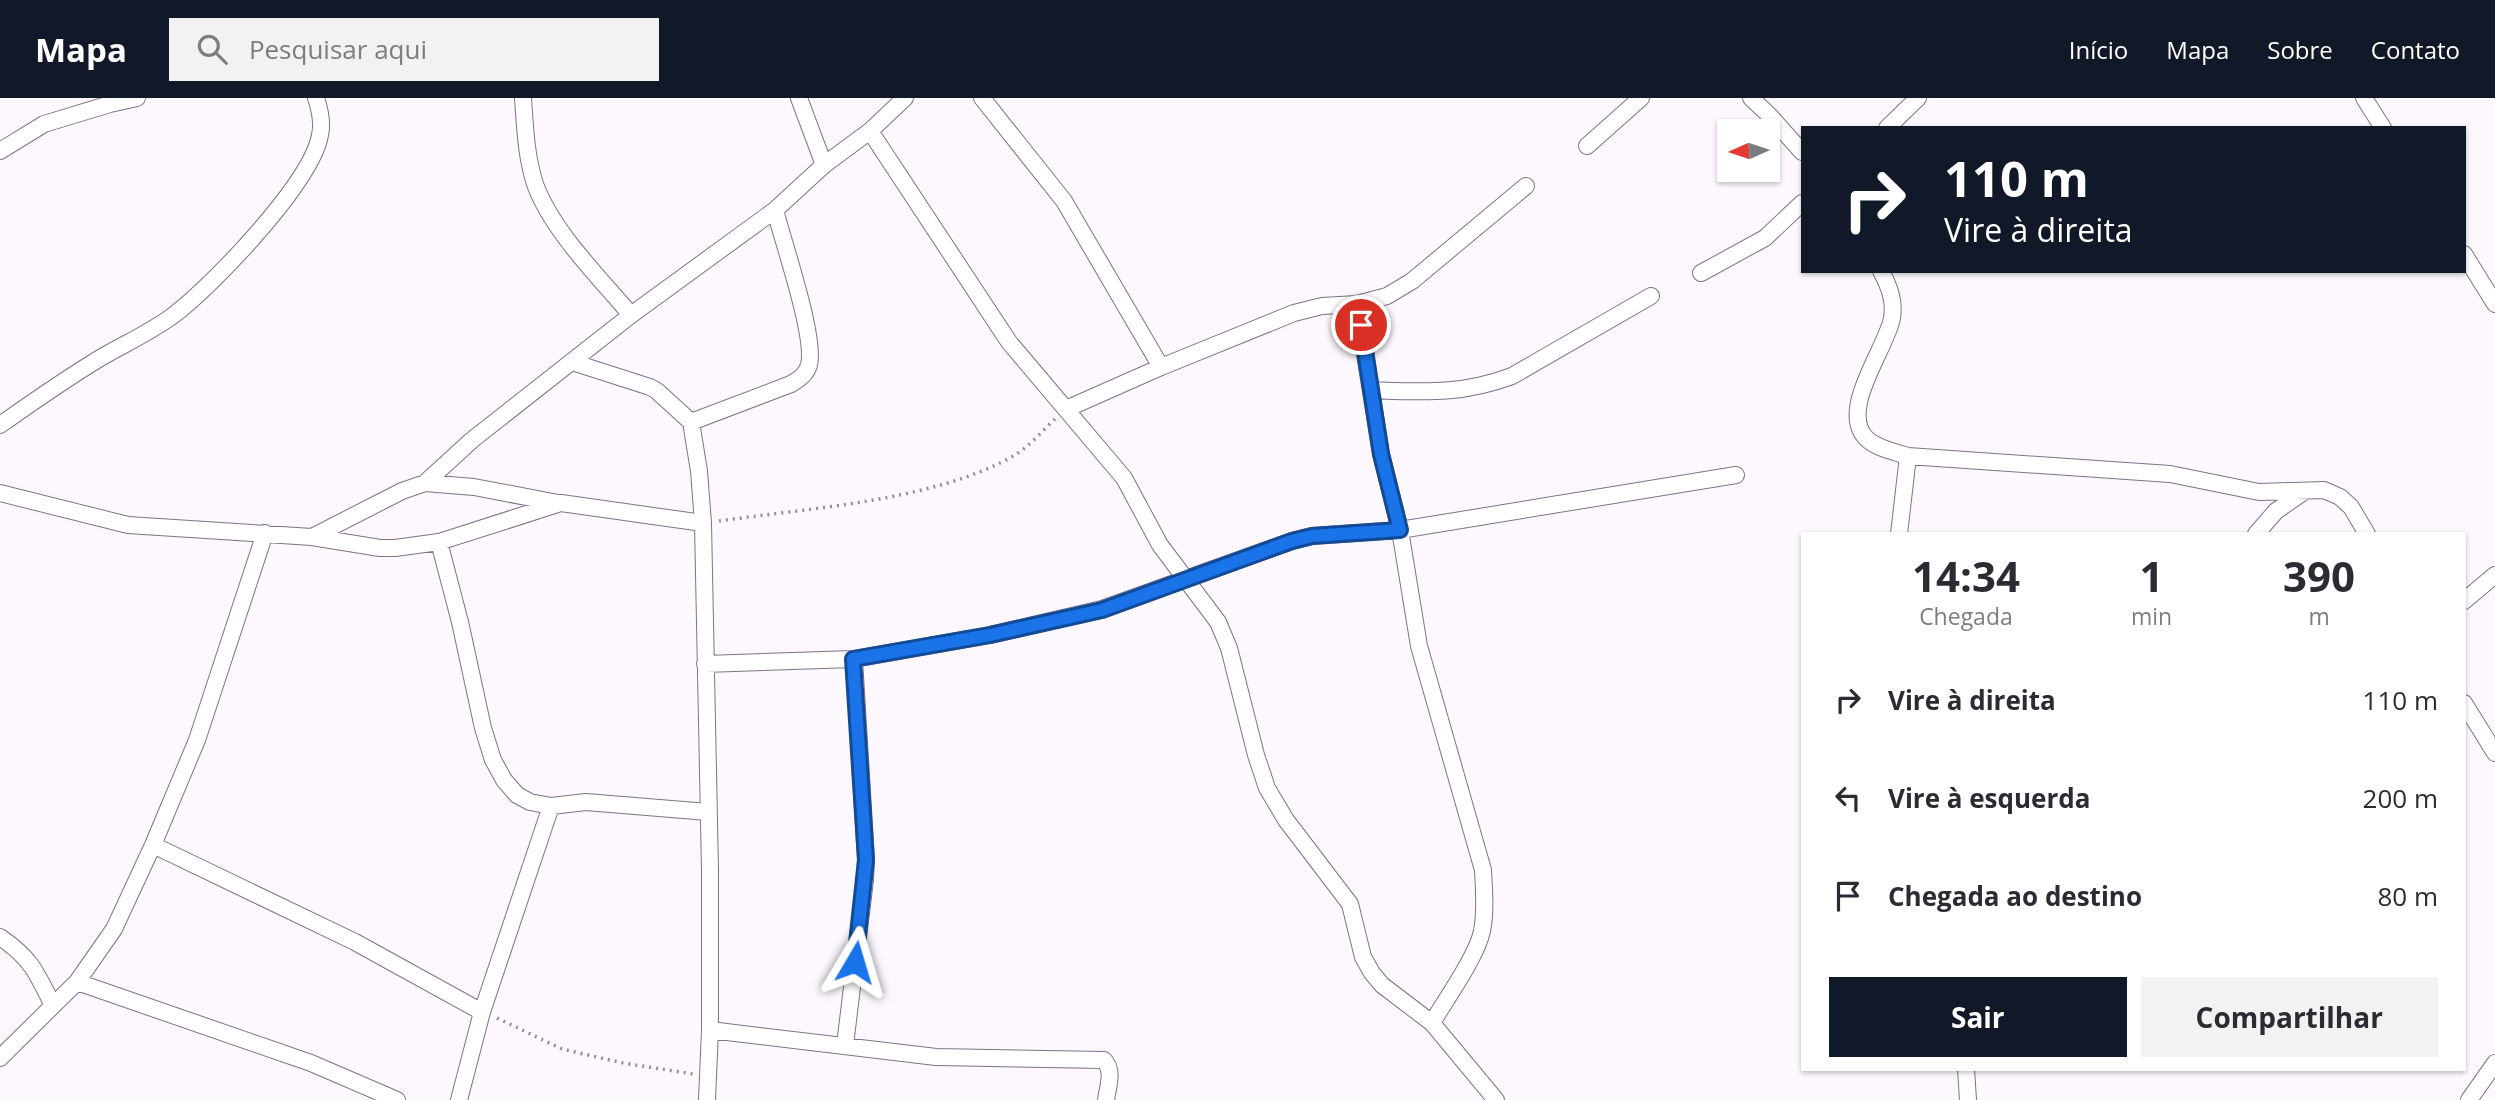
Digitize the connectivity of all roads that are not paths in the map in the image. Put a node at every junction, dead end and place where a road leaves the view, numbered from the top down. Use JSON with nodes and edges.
{"nodes":[{"id":1,"x":137,"y":98,"type":"edge"},
{"id":2,"x":316,"y":98,"type":"edge"},
{"id":3,"x":523,"y":98,"type":"edge"},
{"id":4,"x":799,"y":98,"type":"edge"},
{"id":5,"x":905,"y":98,"type":"edge"},
{"id":6,"x":982,"y":98,"type":"edge"},
{"id":7,"x":1641,"y":98,"type":"edge"},
{"id":8,"x":1751,"y":98,"type":"edge"},
{"id":9,"x":1919,"y":98,"type":"edge"},
{"id":10,"x":2364,"y":98,"type":"edge"},
{"id":11,"x":1889,"y":126,"type":"edge"},
{"id":12,"x":2383,"y":126,"type":"edge"},
{"id":13,"x":870,"y":131,"type":"junction"},
{"id":14,"x":1587,"y":146,"type":"dead end"},
{"id":15,"x":0,"y":150,"type":"edge"},
{"id":16,"x":1801,"y":151,"type":"edge"},
{"id":17,"x":824,"y":165,"type":"junction"},
{"id":18,"x":1526,"y":186,"type":"dead end"},
{"id":19,"x":1801,"y":204,"type":"edge"},
{"id":20,"x":775,"y":210,"type":"junction"},
{"id":21,"x":2466,"y":257,"type":"edge"},
{"id":22,"x":1701,"y":273,"type":"dead end"},
{"id":23,"x":1882,"y":273,"type":"edge"},
{"id":24,"x":1651,"y":296,"type":"dead end"},
{"id":25,"x":1357,"y":304,"type":"junction"},
{"id":26,"x":2495,"y":304,"type":"edge"},
{"id":27,"x":631,"y":315,"type":"junction"},
{"id":28,"x":572,"y":362,"type":"junction"},
{"id":29,"x":1161,"y":367,"type":"junction"},
{"id":30,"x":1371,"y":390,"type":"junction"},
{"id":31,"x":1066,"y":409,"type":"junction"},
{"id":32,"x":691,"y":422,"type":"junction"},
{"id":33,"x":0,"y":425,"type":"edge"},
{"id":34,"x":1908,"y":456,"type":"junction"},
{"id":35,"x":1736,"y":475,"type":"dead end"},
{"id":36,"x":425,"y":483,"type":"junction"},
{"id":37,"x":2305,"y":491,"type":"junction"},
{"id":38,"x":0,"y":494,"type":"edge"},
{"id":39,"x":561,"y":503,"type":"junction"},
{"id":40,"x":703,"y":523,"type":"junction"},
{"id":41,"x":1400,"y":530,"type":"junction"},
{"id":42,"x":1899,"y":532,"type":"edge"},
{"id":43,"x":2258,"y":532,"type":"edge"},
{"id":44,"x":2366,"y":532,"type":"edge"},
{"id":45,"x":265,"y":533,"type":"junction"},
{"id":46,"x":312,"y":537,"type":"junction"},
{"id":47,"x":439,"y":542,"type":"junction"},
{"id":48,"x":2495,"y":575,"type":"edge"},
{"id":49,"x":1187,"y":578,"type":"junction"},
{"id":50,"x":2466,"y":599,"type":"edge"},
{"id":51,"x":853,"y":659,"type":"junction"},
{"id":52,"x":705,"y":664,"type":"junction"},
{"id":53,"x":2466,"y":706,"type":"edge"},
{"id":54,"x":2495,"y":753,"type":"edge"},
{"id":55,"x":551,"y":806,"type":"junction"},
{"id":56,"x":708,"y":812,"type":"junction"},
{"id":57,"x":153,"y":845,"type":"junction"},
{"id":58,"x":0,"y":937,"type":"edge"},
{"id":59,"x":77,"y":982,"type":"junction"},
{"id":60,"x":53,"y":1006,"type":"junction"},
{"id":61,"x":482,"y":1012,"type":"junction"},
{"id":62,"x":1432,"y":1023,"type":"junction"},
{"id":63,"x":710,"y":1030,"type":"junction"},
{"id":64,"x":845,"y":1045,"type":"junction"},
{"id":65,"x":0,"y":1058,"type":"edge"},
{"id":66,"x":2495,"y":1063,"type":"edge"},
{"id":67,"x":1966,"y":1071,"type":"edge"},
{"id":68,"x":397,"y":1100,"type":"edge"},
{"id":69,"x":459,"y":1100,"type":"edge"},
{"id":70,"x":706,"y":1100,"type":"edge"},
{"id":71,"x":1106,"y":1100,"type":"edge"},
{"id":72,"x":1496,"y":1100,"type":"edge"},
{"id":73,"x":1968,"y":1100,"type":"edge"},
{"id":74,"x":2469,"y":1100,"type":"edge"}],
"edges":[{"from":1,"to":15,"type":"street"},
{"from":2,"to":33,"type":"street"},
{"from":3,"to":27,"type":"street"},
{"from":4,"to":17,"type":"street"},
{"from":5,"to":13,"type":"street"},
{"from":6,"to":29,"type":"street"},
{"from":7,"to":14,"type":"street"},
{"from":8,"to":16,"type":"street"},
{"from":9,"to":11,"type":"street"},
{"from":10,"to":12,"type":"street"},
{"from":13,"to":17,"type":"street"},
{"from":13,"to":31,"type":"street"},
{"from":17,"to":20,"type":"street"},
{"from":18,"to":25,"type":"street"},
{"from":19,"to":22,"type":"street"},
{"from":20,"to":27,"type":"street"},
{"from":20,"to":32,"type":"street"},
{"from":21,"to":26,"type":"street"},
{"from":23,"to":34,"type":"street"},
{"from":24,"to":30,"type":"street"},
{"from":25,"to":29,"type":"street"},
{"from":25,"to":30,"type":"street"},
{"from":27,"to":28,"type":"street"},
{"from":28,"to":32,"type":"street"},
{"from":28,"to":36,"type":"street"},
{"from":29,"to":31,"type":"street"},
{"from":30,"to":41,"type":"street"},
{"from":31,"to":49,"type":"street"},
{"from":32,"to":40,"type":"street"},
{"from":34,"to":37,"type":"street"},
{"from":34,"to":42,"type":"street"},
{"from":35,"to":41,"type":"street"},
{"from":36,"to":39,"type":"street"},
{"from":36,"to":46,"type":"street"},
{"from":37,"to":43,"type":"street"},
{"from":37,"to":44,"type":"street"},
{"from":38,"to":45,"type":"street"},
{"from":39,"to":40,"type":"street"},
{"from":39,"to":47,"type":"street"},
{"from":40,"to":52,"type":"street"},
{"from":41,"to":49,"type":"street"},
{"from":41,"to":62,"type":"street"},
{"from":45,"to":46,"type":"street"},
{"from":45,"to":57,"type":"street"},
{"from":46,"to":47,"type":"street"},
{"from":47,"to":55,"type":"street"},
{"from":48,"to":50,"type":"street"},
{"from":49,"to":51,"type":"street"},
{"from":49,"to":62,"type":"street"},
{"from":51,"to":52,"type":"street"},
{"from":51,"to":64,"type":"street"},
{"from":52,"to":56,"type":"street"},
{"from":53,"to":54,"type":"street"},
{"from":55,"to":56,"type":"street"},
{"from":55,"to":61,"type":"street"},
{"from":56,"to":63,"type":"street"},
{"from":57,"to":59,"type":"street"},
{"from":57,"to":61,"type":"street"},
{"from":58,"to":60,"type":"street"},
{"from":59,"to":60,"type":"street"},
{"from":59,"to":68,"type":"street"},
{"from":60,"to":65,"type":"street"},
{"from":61,"to":69,"type":"street"},
{"from":62,"to":72,"type":"street"},
{"from":63,"to":64,"type":"street"},
{"from":63,"to":70,"type":"street"},
{"from":64,"to":71,"type":"street"},
{"from":66,"to":74,"type":"street"},
{"from":67,"to":73,"type":"street"}]}
